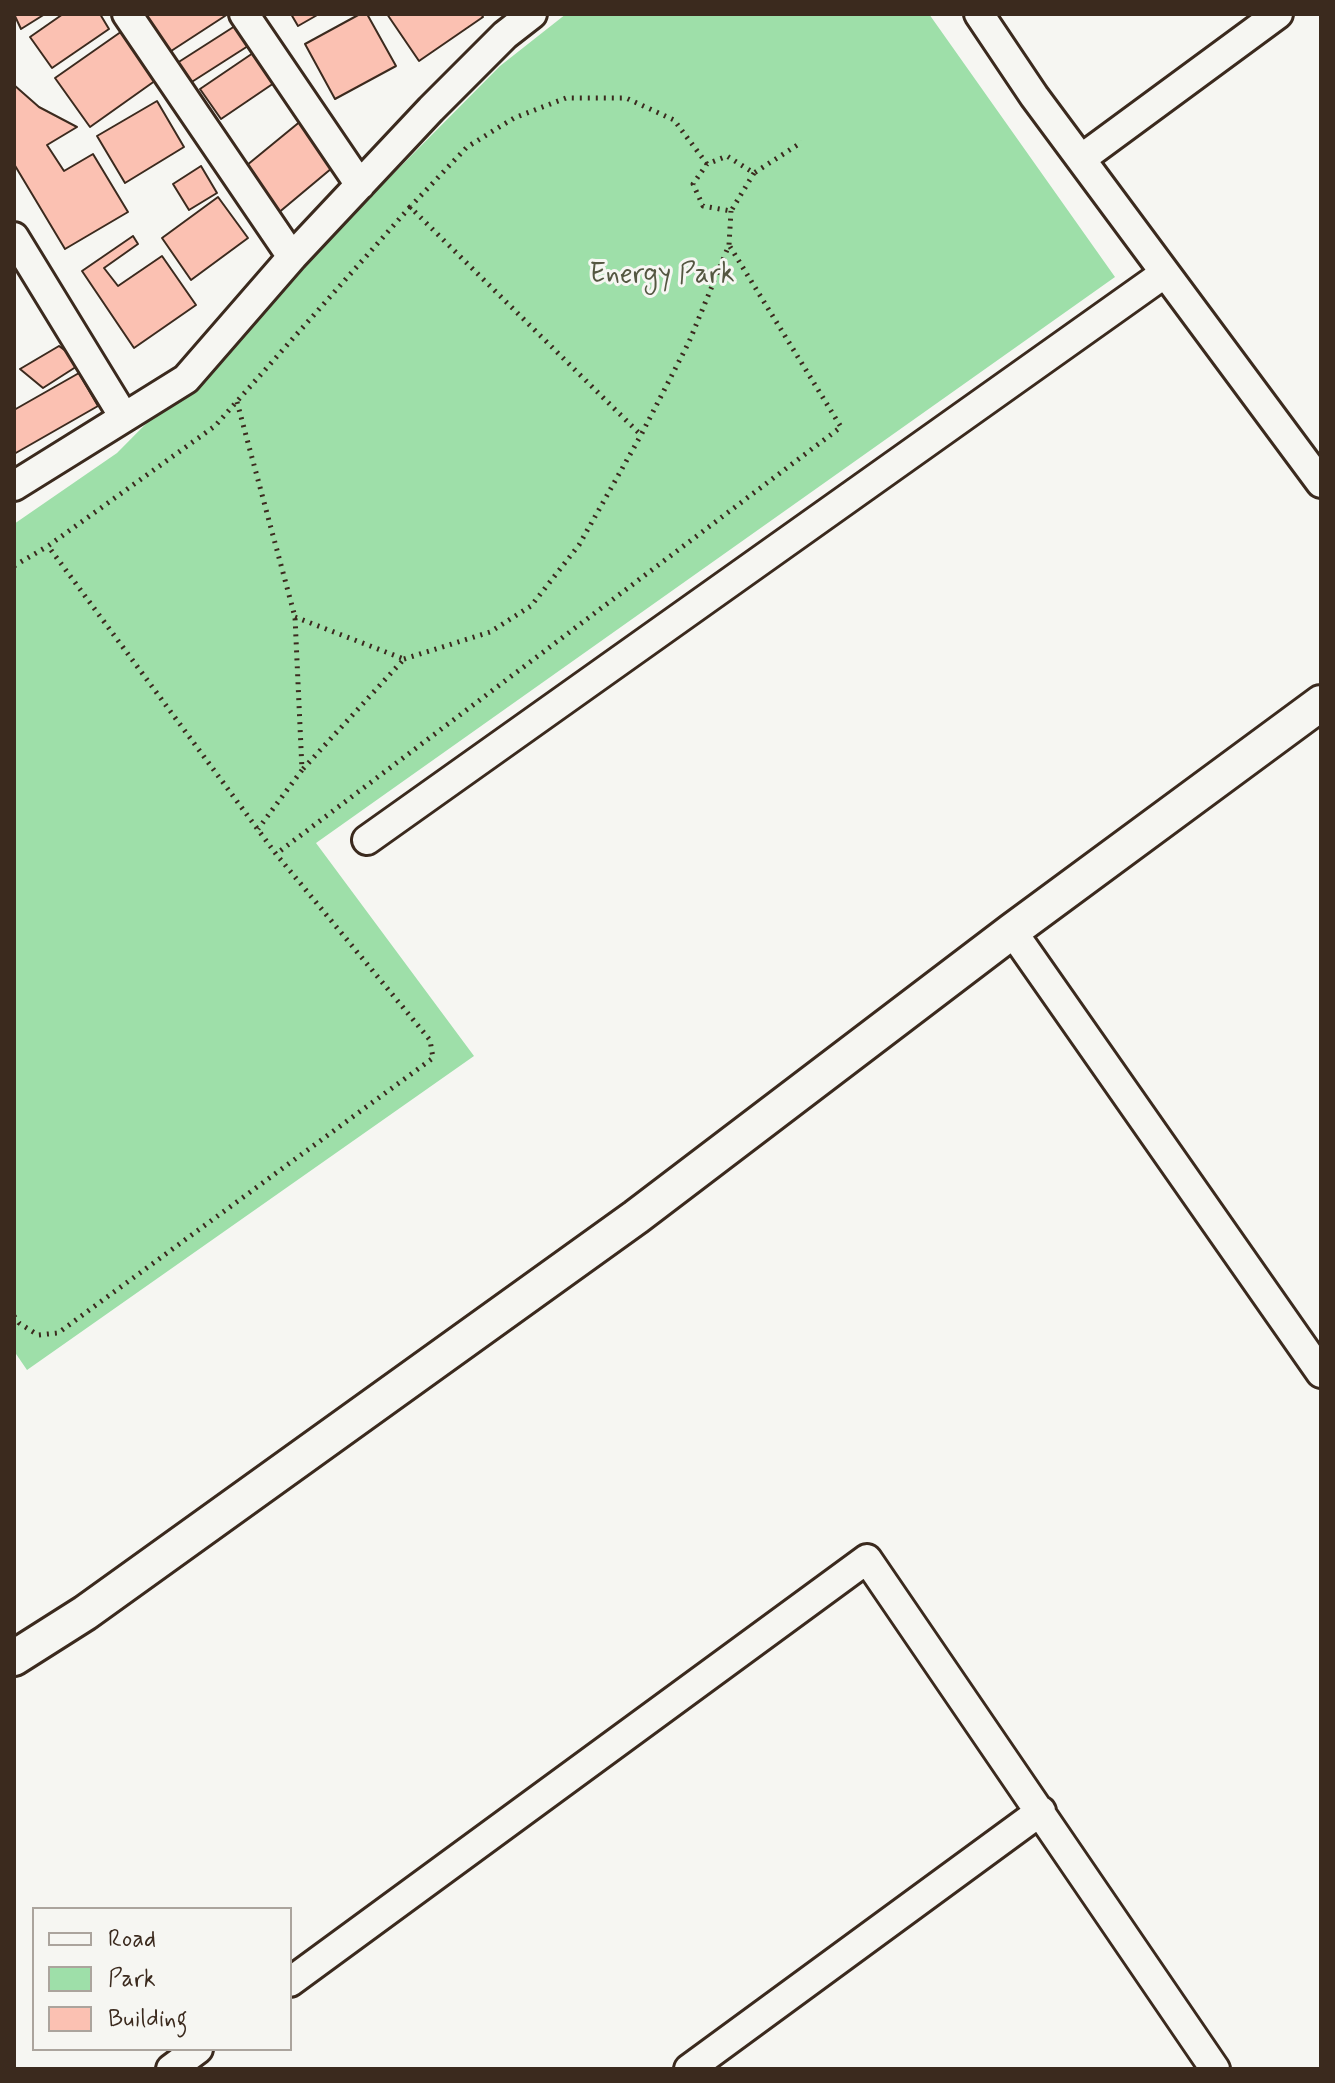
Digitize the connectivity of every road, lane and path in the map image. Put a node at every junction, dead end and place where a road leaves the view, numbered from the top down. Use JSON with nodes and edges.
{"nodes":[{"id":1,"x":127,"y":14,"type":"edge"},
{"id":2,"x":244,"y":14,"type":"edge"},
{"id":3,"x":532,"y":14,"type":"edge"},
{"id":4,"x":979,"y":14,"type":"edge"},
{"id":5,"x":1278,"y":14,"type":"edge"},
{"id":6,"x":498,"y":25,"type":"edge"},
{"id":7,"x":802,"y":142,"type":"dead end"},
{"id":8,"x":1081,"y":159,"type":"junction"},
{"id":9,"x":707,"y":164,"type":"junction"},
{"id":10,"x":754,"y":173,"type":"junction"},
{"id":11,"x":360,"y":185,"type":"junction"},
{"id":12,"x":410,"y":207,"type":"junction"},
{"id":13,"x":731,"y":211,"type":"junction"},
{"id":14,"x":14,"y":237,"type":"edge"},
{"id":15,"x":729,"y":245,"type":"junction"},
{"id":16,"x":292,"y":257,"type":"junction"},
{"id":17,"x":1165,"y":273,"type":"junction"},
{"id":18,"x":237,"y":401,"type":"junction"},
{"id":19,"x":124,"y":417,"type":"junction"},
{"id":20,"x":641,"y":435,"type":"junction"},
{"id":21,"x":1321,"y":483,"type":"edge"},
{"id":22,"x":14,"y":486,"type":"edge"},
{"id":23,"x":48,"y":546,"type":"junction"},
{"id":24,"x":14,"y":566,"type":"edge"},
{"id":25,"x":295,"y":617,"type":"junction"},
{"id":26,"x":404,"y":659,"type":"junction"},
{"id":27,"x":1321,"y":703,"type":"edge"},
{"id":28,"x":302,"y":770,"type":"junction"},
{"id":29,"x":258,"y":829,"type":"junction"},
{"id":30,"x":367,"y":840,"type":"dead end"},
{"id":31,"x":276,"y":854,"type":"junction"},
{"id":32,"x":1012,"y":931,"type":"junction"},
{"id":33,"x":14,"y":1316,"type":"edge"},
{"id":34,"x":1321,"y":1373,"type":"edge"},
{"id":35,"x":14,"y":1658,"type":"edge"},
{"id":36,"x":1041,"y":1811,"type":"junction"},
{"id":37,"x":292,"y":1981,"type":"edge"},
{"id":38,"x":195,"y":2051,"type":"edge"},
{"id":39,"x":171,"y":2069,"type":"edge"},
{"id":40,"x":689,"y":2069,"type":"edge"},
{"id":41,"x":1215,"y":2069,"type":"edge"}],
"edges":[{"from":1,"to":16,"type":"street"},
{"from":2,"to":11,"type":"street"},
{"from":3,"to":6,"type":"street"},
{"from":4,"to":8,"type":"street"},
{"from":5,"to":8,"type":"street"},
{"from":6,"to":11,"type":"street"},
{"from":7,"to":10,"type":"path"},
{"from":8,"to":17,"type":"street"},
{"from":9,"to":10,"type":"path"},
{"from":9,"to":12,"type":"path"},
{"from":9,"to":13,"type":"path"},
{"from":10,"to":13,"type":"path"},
{"from":11,"to":16,"type":"street"},
{"from":12,"to":18,"type":"path"},
{"from":12,"to":20,"type":"path"},
{"from":13,"to":15,"type":"path"},
{"from":14,"to":19,"type":"street"},
{"from":15,"to":20,"type":"path"},
{"from":15,"to":31,"type":"path"},
{"from":16,"to":19,"type":"street"},
{"from":17,"to":21,"type":"street"},
{"from":17,"to":30,"type":"street"},
{"from":18,"to":23,"type":"path"},
{"from":18,"to":25,"type":"path"},
{"from":19,"to":22,"type":"street"},
{"from":20,"to":26,"type":"path"},
{"from":23,"to":24,"type":"path"},
{"from":23,"to":29,"type":"path"},
{"from":25,"to":26,"type":"path"},
{"from":25,"to":28,"type":"path"},
{"from":26,"to":28,"type":"path"},
{"from":27,"to":32,"type":"street"},
{"from":28,"to":29,"type":"path"},
{"from":29,"to":31,"type":"path"},
{"from":31,"to":33,"type":"path"},
{"from":32,"to":34,"type":"street"},
{"from":32,"to":35,"type":"street"},
{"from":36,"to":37,"type":"street"},
{"from":36,"to":40,"type":"street"},
{"from":36,"to":41,"type":"street"},
{"from":38,"to":39,"type":"street"}]}
